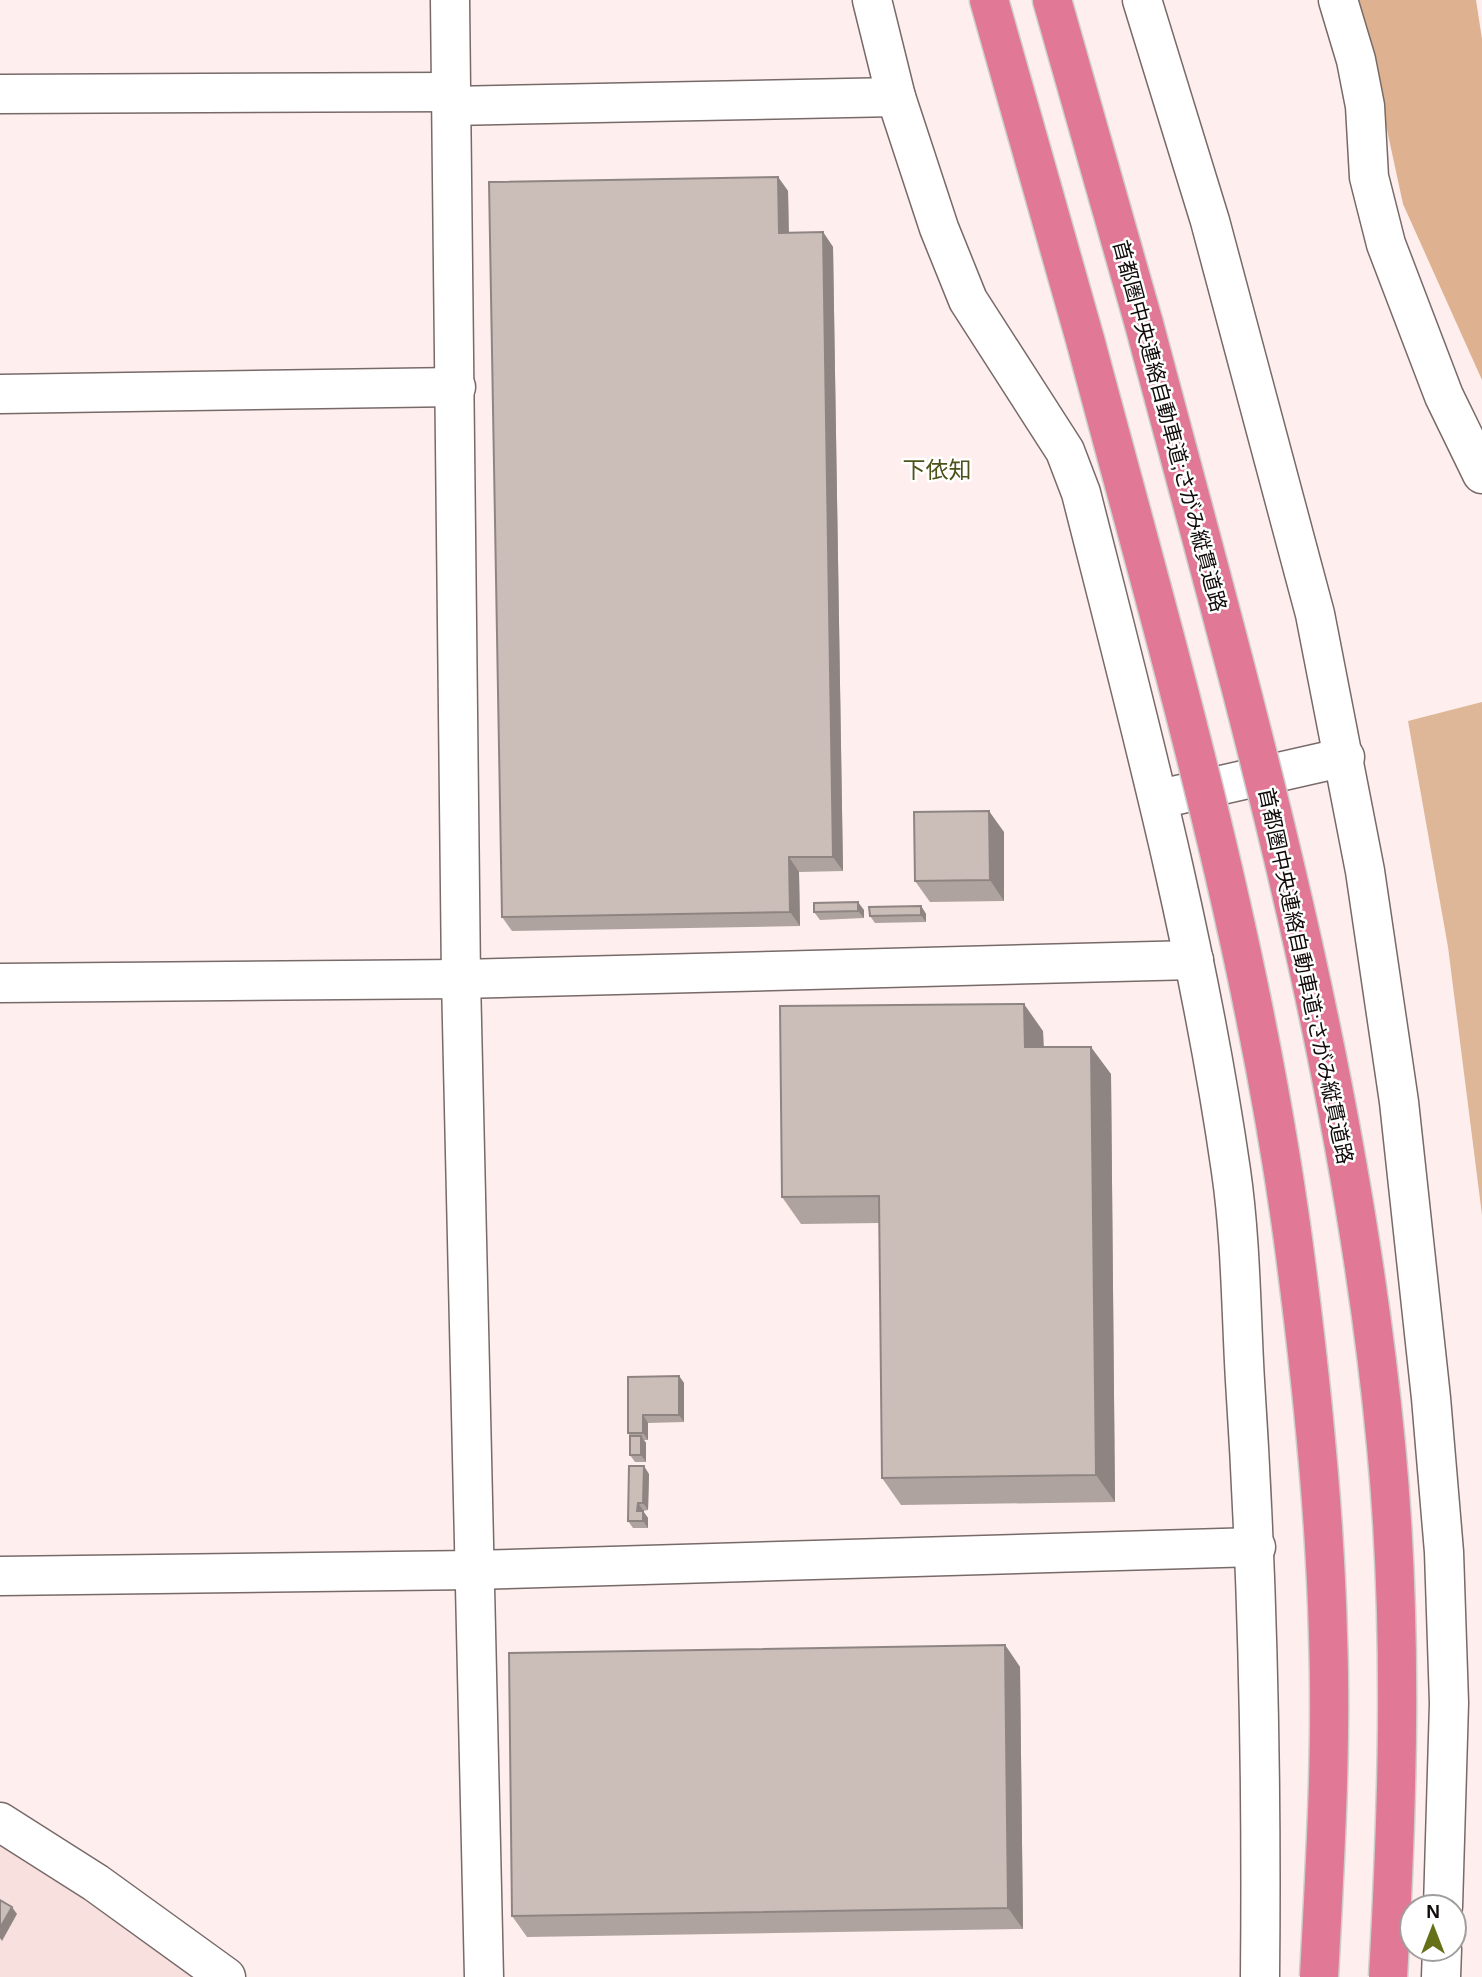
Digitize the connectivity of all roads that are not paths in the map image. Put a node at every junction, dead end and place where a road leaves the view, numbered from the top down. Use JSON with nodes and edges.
{"nodes":[{"id":1,"x":450,"y":0,"type":"edge"},
{"id":2,"x":872,"y":0,"type":"edge"},
{"id":3,"x":989,"y":0,"type":"edge"},
{"id":4,"x":1052,"y":0,"type":"edge"},
{"id":5,"x":1142,"y":0,"type":"edge"},
{"id":6,"x":1338,"y":0,"type":"edge"},
{"id":7,"x":0,"y":94,"type":"edge"},
{"id":8,"x":897,"y":97,"type":"junction"},
{"id":9,"x":450,"y":99,"type":"junction"},
{"id":10,"x":456,"y":387,"type":"junction"},
{"id":11,"x":0,"y":394,"type":"edge"},
{"id":12,"x":1482,"y":474,"type":"edge"},
{"id":13,"x":1345,"y":757,"type":"junction"},
{"id":14,"x":1159,"y":799,"type":"junction"},
{"id":15,"x":1194,"y":960,"type":"junction"},
{"id":16,"x":461,"y":979,"type":"junction"},
{"id":17,"x":0,"y":983,"type":"edge"},
{"id":18,"x":1256,"y":1547,"type":"junction"},
{"id":19,"x":473,"y":1570,"type":"junction"},
{"id":20,"x":0,"y":1576,"type":"edge"},
{"id":21,"x":0,"y":1822,"type":"edge"},
{"id":22,"x":1443,"y":1893,"type":"edge"},
{"id":23,"x":226,"y":1977,"type":"edge"},
{"id":24,"x":484,"y":1977,"type":"edge"},
{"id":25,"x":1260,"y":1977,"type":"edge"},
{"id":26,"x":1320,"y":1977,"type":"edge"},
{"id":27,"x":1388,"y":1977,"type":"edge"}],
"edges":[{"from":1,"to":9,"type":"street"},
{"from":2,"to":8,"type":"street"},
{"from":3,"to":26,"type":"highway","bridge":true},
{"from":4,"to":27,"type":"highway","name":"首都圏中央連絡自動車道;さがみ縦貫道路","bridge":true},
{"from":5,"to":13,"type":"street"},
{"from":6,"to":12,"type":"street"},
{"from":7,"to":9,"type":"street"},
{"from":8,"to":9,"type":"street"},
{"from":8,"to":14,"type":"street"},
{"from":9,"to":10,"type":"street"},
{"from":10,"to":11,"type":"street"},
{"from":10,"to":16,"type":"street"},
{"from":13,"to":14,"type":"street"},
{"from":13,"to":22,"type":"street"},
{"from":14,"to":15,"type":"street"},
{"from":15,"to":16,"type":"street"},
{"from":15,"to":18,"type":"street"},
{"from":16,"to":17,"type":"street"},
{"from":16,"to":19,"type":"street"},
{"from":18,"to":19,"type":"street"},
{"from":18,"to":25,"type":"street"},
{"from":19,"to":20,"type":"street"},
{"from":19,"to":24,"type":"street"},
{"from":21,"to":23,"type":"street"}]}
